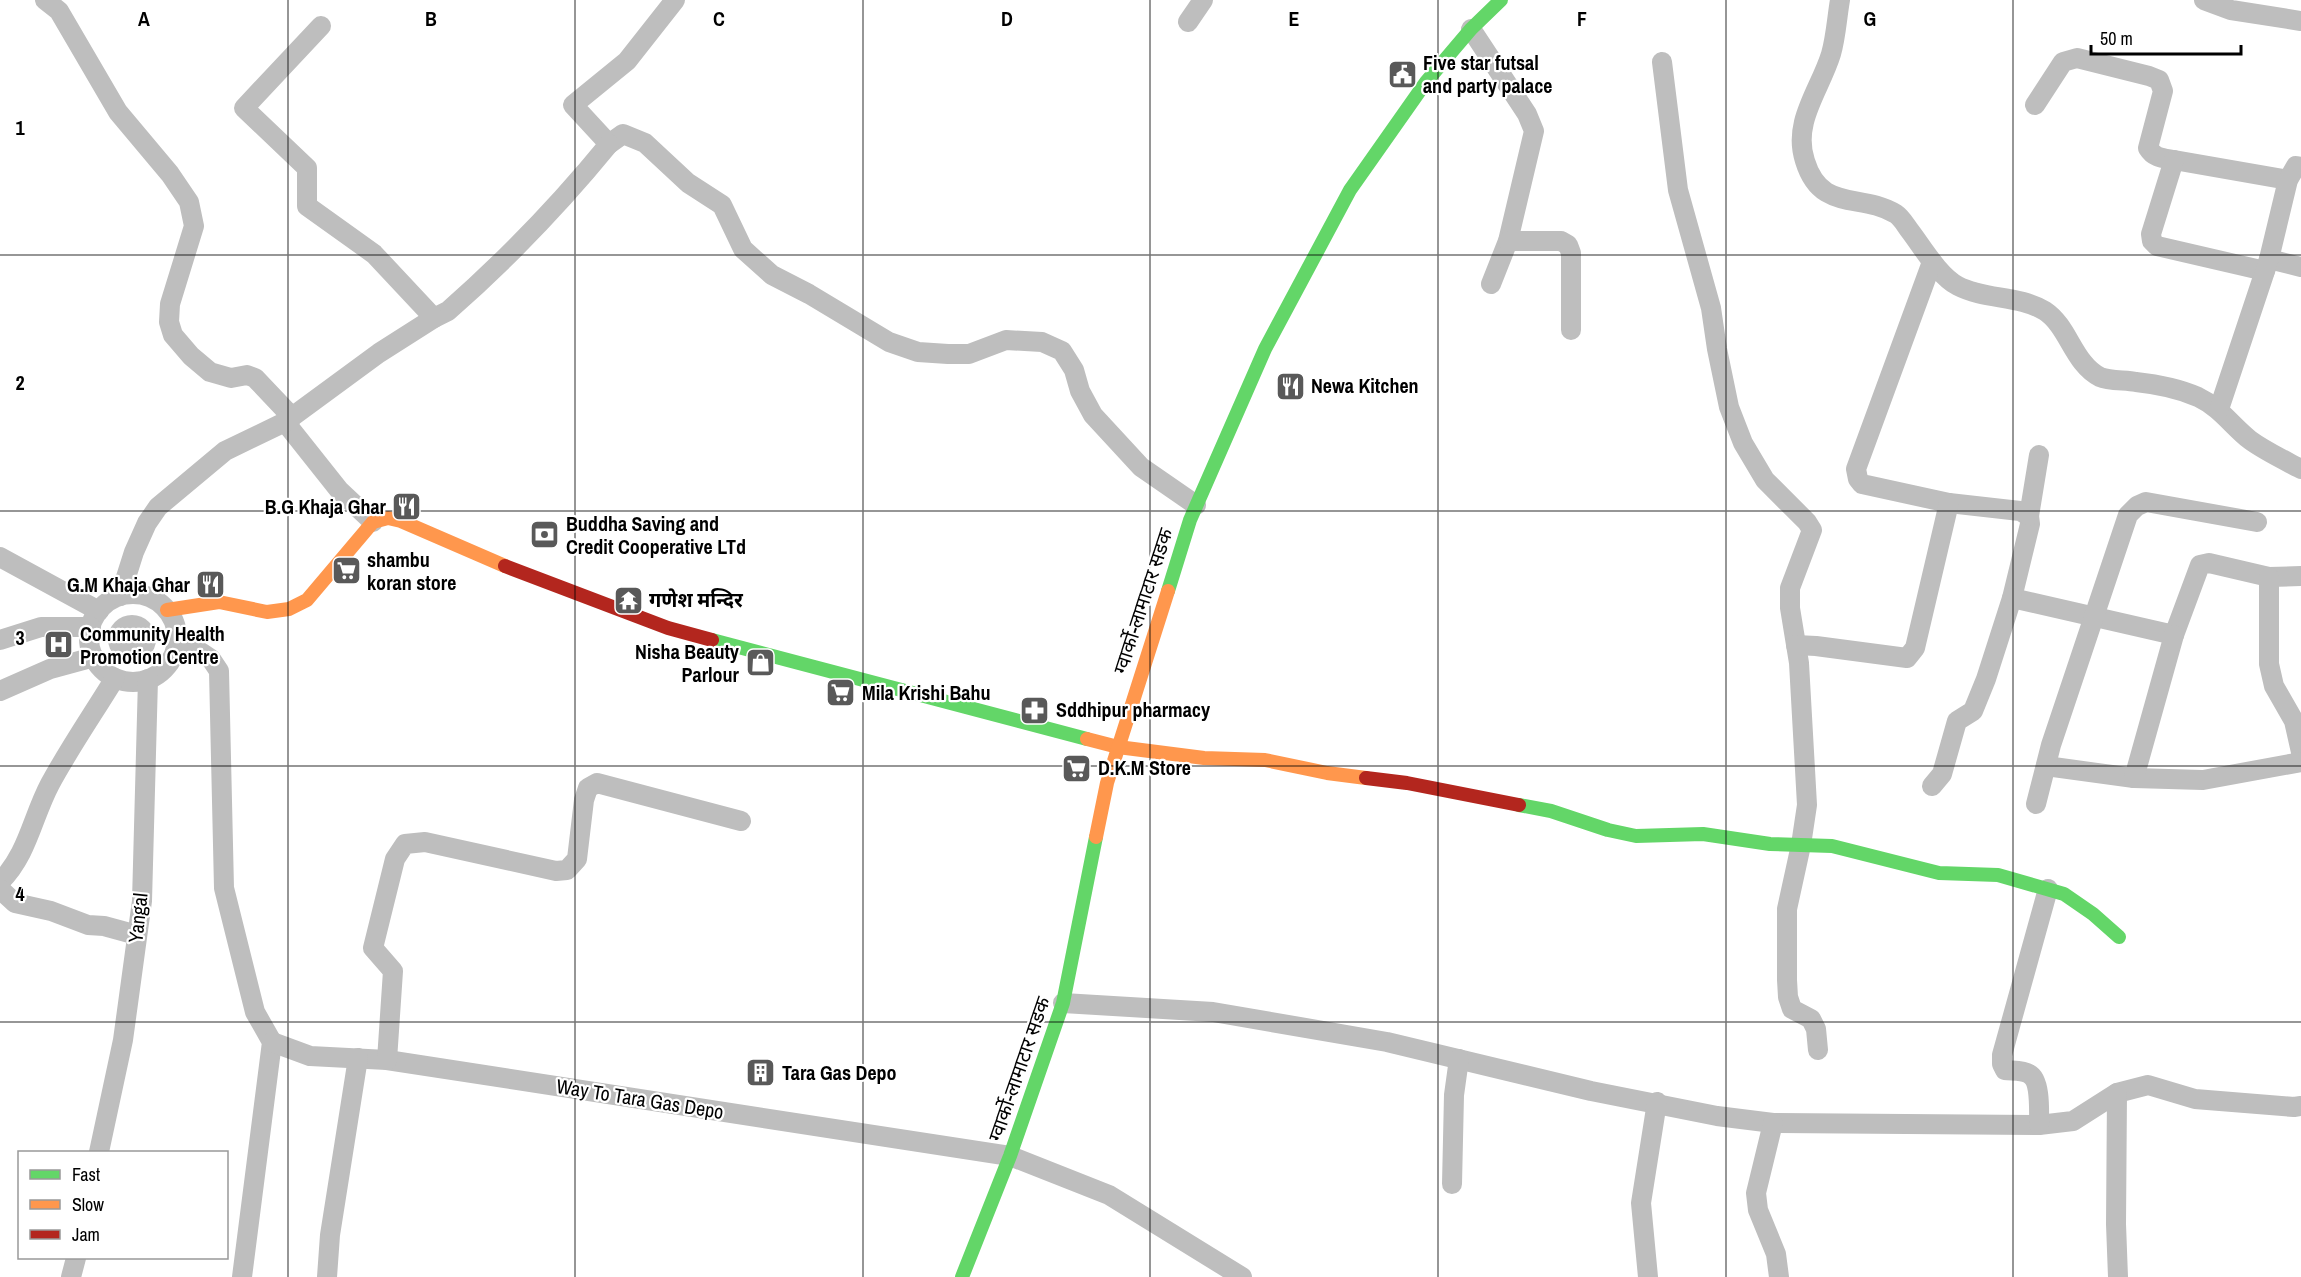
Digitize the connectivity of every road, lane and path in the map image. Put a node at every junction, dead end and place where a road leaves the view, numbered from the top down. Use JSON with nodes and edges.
{"nodes":[{"id":1,"x":45,"y":0,"type":"edge"},
{"id":2,"x":675,"y":0,"type":"edge"},
{"id":3,"x":1203,"y":0,"type":"edge"},
{"id":4,"x":1501,"y":0,"type":"edge"},
{"id":5,"x":1840,"y":0,"type":"edge"},
{"id":6,"x":2204,"y":0,"type":"edge"},
{"id":7,"x":2301,"y":21,"type":"edge"},
{"id":8,"x":1188,"y":22,"type":"dead end"},
{"id":9,"x":321,"y":26,"type":"dead end"},
{"id":10,"x":1471,"y":29,"type":"junction"},
{"id":11,"x":1662,"y":62,"type":"dead end"},
{"id":12,"x":2035,"y":105,"type":"dead end"},
{"id":13,"x":609,"y":144,"type":"junction"},
{"id":14,"x":2174,"y":160,"type":"junction"},
{"id":15,"x":2294,"y":173,"type":"edge"},
{"id":16,"x":1508,"y":241,"type":"junction"},
{"id":17,"x":1932,"y":262,"type":"junction"},
{"id":18,"x":2267,"y":265,"type":"junction"},
{"id":19,"x":2301,"y":267,"type":"edge"},
{"id":20,"x":1491,"y":284,"type":"dead end"},
{"id":21,"x":434,"y":318,"type":"junction"},
{"id":22,"x":1571,"y":330,"type":"dead end"},
{"id":23,"x":2219,"y":409,"type":"junction"},
{"id":24,"x":288,"y":420,"type":"junction"},
{"id":25,"x":2039,"y":455,"type":"dead end"},
{"id":26,"x":2301,"y":470,"type":"edge"},
{"id":27,"x":1949,"y":503,"type":"junction"},
{"id":28,"x":1196,"y":505,"type":"junction"},
{"id":29,"x":2029,"y":516,"type":"junction"},
{"id":30,"x":373,"y":522,"type":"junction"},
{"id":31,"x":2257,"y":522,"type":"dead end"},
{"id":32,"x":0,"y":557,"type":"edge"},
{"id":33,"x":2301,"y":576,"type":"edge"},
{"id":34,"x":2269,"y":577,"type":"junction"},
{"id":35,"x":120,"y":596,"type":"junction"},
{"id":36,"x":2012,"y":598,"type":"junction"},
{"id":37,"x":167,"y":610,"type":"junction"},
{"id":38,"x":2095,"y":616,"type":"junction"},
{"id":39,"x":95,"y":619,"type":"junction"},
{"id":40,"x":2174,"y":635,"type":"junction"},
{"id":41,"x":177,"y":636,"type":"junction"},
{"id":42,"x":0,"y":640,"type":"edge"},
{"id":43,"x":1796,"y":645,"type":"junction"},
{"id":44,"x":94,"y":657,"type":"junction"},
{"id":45,"x":115,"y":678,"type":"junction"},
{"id":46,"x":148,"y":679,"type":"junction"},
{"id":47,"x":0,"y":691,"type":"edge"},
{"id":48,"x":1118,"y":747,"type":"junction"},
{"id":49,"x":2301,"y":752,"type":"edge"},
{"id":50,"x":2301,"y":762,"type":"edge"},
{"id":51,"x":2046,"y":766,"type":"junction"},
{"id":52,"x":2134,"y":778,"type":"junction"},
{"id":53,"x":1932,"y":786,"type":"dead end"},
{"id":54,"x":2036,"y":804,"type":"dead end"},
{"id":55,"x":741,"y":821,"type":"dead end"},
{"id":56,"x":1801,"y":845,"type":"junction"},
{"id":57,"x":0,"y":882,"type":"edge"},
{"id":58,"x":0,"y":889,"type":"edge"},
{"id":59,"x":2048,"y":889,"type":"junction"},
{"id":60,"x":137,"y":935,"type":"junction"},
{"id":61,"x":2119,"y":937,"type":"dead end"},
{"id":62,"x":1064,"y":1003,"type":"junction"},
{"id":63,"x":272,"y":1042,"type":"junction"},
{"id":64,"x":1818,"y":1050,"type":"dead end"},
{"id":65,"x":358,"y":1058,"type":"junction"},
{"id":66,"x":1458,"y":1059,"type":"junction"},
{"id":67,"x":387,"y":1060,"type":"junction"},
{"id":68,"x":2117,"y":1093,"type":"junction"},
{"id":69,"x":1657,"y":1102,"type":"junction"},
{"id":70,"x":2301,"y":1106,"type":"edge"},
{"id":71,"x":1773,"y":1123,"type":"junction"},
{"id":72,"x":2039,"y":1125,"type":"junction"},
{"id":73,"x":99,"y":1151,"type":"edge"},
{"id":74,"x":1010,"y":1155,"type":"junction"},
{"id":75,"x":1452,"y":1184,"type":"dead end"},
{"id":76,"x":76,"y":1259,"type":"edge"},
{"id":77,"x":71,"y":1277,"type":"edge"},
{"id":78,"x":242,"y":1277,"type":"edge"},
{"id":79,"x":327,"y":1277,"type":"edge"},
{"id":80,"x":962,"y":1277,"type":"edge"},
{"id":81,"x":1242,"y":1277,"type":"edge"},
{"id":82,"x":1648,"y":1277,"type":"edge"},
{"id":83,"x":1779,"y":1277,"type":"edge"},
{"id":84,"x":2118,"y":1277,"type":"edge"}],
"edges":[{"from":1,"to":24,"type":"street"},
{"from":2,"to":13,"type":"street"},
{"from":3,"to":8,"type":"street"},
{"from":4,"to":10,"type":"street","name":"ग्वार्को-लामाटार सडक"},
{"from":5,"to":17,"type":"street"},
{"from":6,"to":7,"type":"street"},
{"from":9,"to":21,"type":"street"},
{"from":10,"to":16,"type":"street"},
{"from":10,"to":28,"type":"street","name":"ग्वार्को-लामाटार सडक"},
{"from":11,"to":43,"type":"street"},
{"from":12,"to":14,"type":"street"},
{"from":13,"to":21,"type":"street"},
{"from":13,"to":28,"type":"street"},
{"from":14,"to":15,"type":"street"},
{"from":14,"to":18,"type":"street"},
{"from":15,"to":18,"type":"street"},
{"from":16,"to":20,"type":"street"},
{"from":16,"to":22,"type":"street"},
{"from":17,"to":23,"type":"street"},
{"from":17,"to":27,"type":"street"},
{"from":18,"to":19,"type":"street"},
{"from":18,"to":23,"type":"street"},
{"from":21,"to":24,"type":"street"},
{"from":23,"to":26,"type":"street"},
{"from":24,"to":30,"type":"street"},
{"from":24,"to":35,"type":"street"},
{"from":25,"to":29,"type":"street"},
{"from":27,"to":29,"type":"street"},
{"from":27,"to":43,"type":"street"},
{"from":28,"to":48,"type":"street","name":"ग्वार्को-लामाटार सडक"},
{"from":29,"to":36,"type":"street"},
{"from":30,"to":37,"type":"street"},
{"from":30,"to":48,"type":"street"},
{"from":31,"to":38,"type":"street"},
{"from":32,"to":39,"type":"street"},
{"from":33,"to":34,"type":"street"},
{"from":34,"to":40,"type":"street"},
{"from":34,"to":49,"type":"street"},
{"from":35,"to":37,"type":"street"},
{"from":35,"to":39,"type":"street"},
{"from":36,"to":38,"type":"street"},
{"from":36,"to":53,"type":"street"},
{"from":37,"to":41,"type":"street"},
{"from":38,"to":40,"type":"street"},
{"from":38,"to":51,"type":"street"},
{"from":39,"to":42,"type":"street"},
{"from":39,"to":44,"type":"street"},
{"from":40,"to":52,"type":"street"},
{"from":41,"to":46,"type":"street"},
{"from":41,"to":63,"type":"street"},
{"from":43,"to":56,"type":"street"},
{"from":44,"to":45,"type":"street"},
{"from":44,"to":47,"type":"street"},
{"from":45,"to":46,"type":"street"},
{"from":45,"to":57,"type":"street"},
{"from":46,"to":60,"type":"street","name":"Yangal"},
{"from":48,"to":56,"type":"street"},
{"from":48,"to":62,"type":"street","name":"ग्वार्को-लामाटार सडक"},
{"from":50,"to":52,"type":"street"},
{"from":51,"to":52,"type":"street"},
{"from":51,"to":54,"type":"street"},
{"from":55,"to":67,"type":"street"},
{"from":56,"to":59,"type":"street"},
{"from":56,"to":64,"type":"street"},
{"from":58,"to":60,"type":"street"},
{"from":59,"to":61,"type":"street"},
{"from":59,"to":72,"type":"street"},
{"from":60,"to":73,"type":"street","name":"Yangal"},
{"from":62,"to":66,"type":"street"},
{"from":62,"to":74,"type":"street","name":"ग्वार्को-लामाटार सडक"},
{"from":63,"to":65,"type":"street","name":"Way To Tara Gas Depo"},
{"from":63,"to":78,"type":"street"},
{"from":65,"to":67,"type":"street","name":"Way To Tara Gas Depo"},
{"from":65,"to":79,"type":"street"},
{"from":66,"to":69,"type":"street"},
{"from":66,"to":75,"type":"street"},
{"from":67,"to":74,"type":"street","name":"Way To Tara Gas Depo"},
{"from":68,"to":70,"type":"street"},
{"from":68,"to":72,"type":"street"},
{"from":68,"to":84,"type":"street"},
{"from":69,"to":71,"type":"street"},
{"from":69,"to":82,"type":"street"},
{"from":71,"to":72,"type":"street"},
{"from":71,"to":83,"type":"street"},
{"from":74,"to":80,"type":"street","name":"ग्वार्को-लामाटार सडक"},
{"from":74,"to":81,"type":"street","name":"Way To Tara Gas Depo"},
{"from":76,"to":77,"type":"street"}]}
